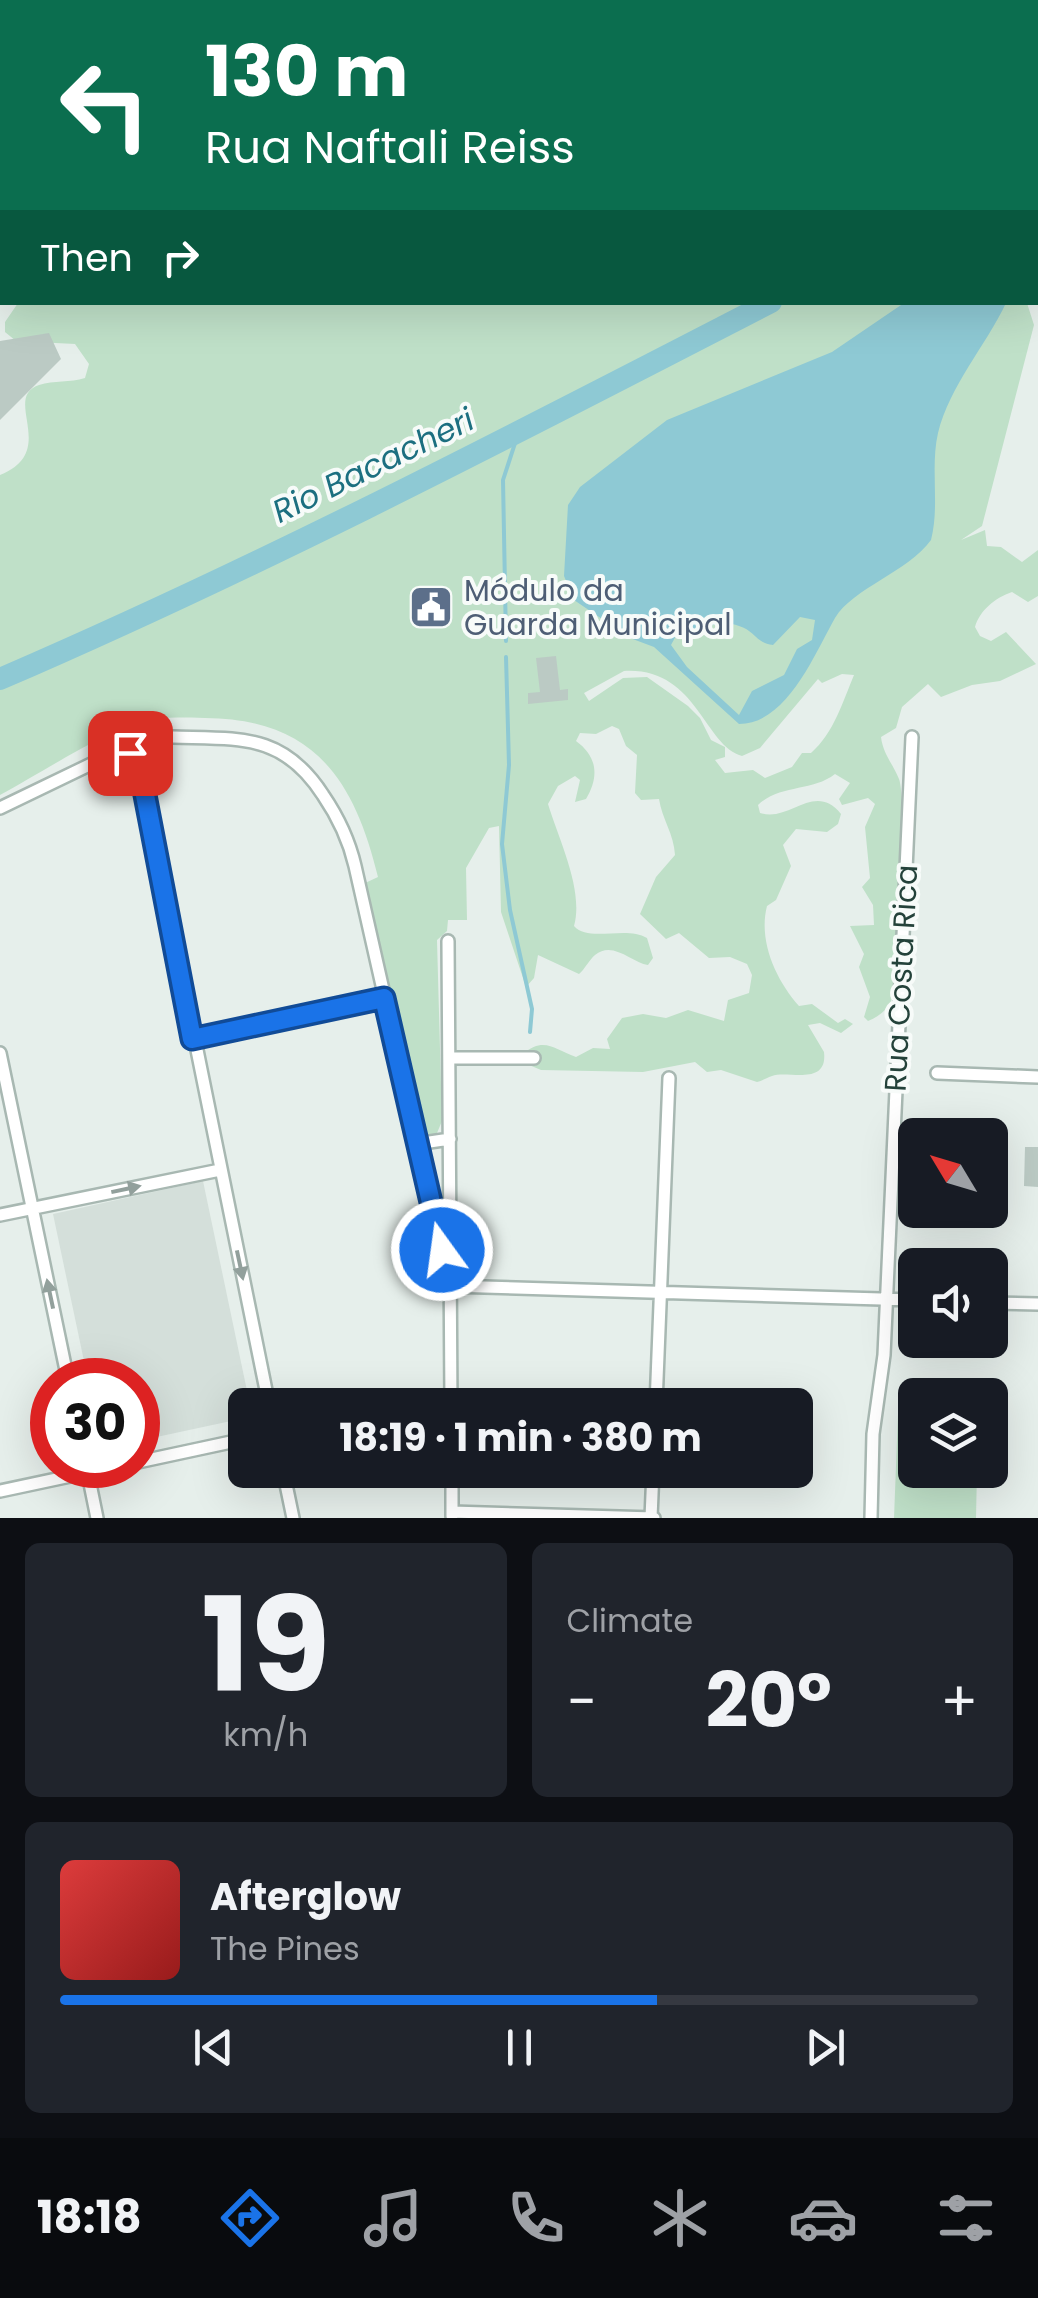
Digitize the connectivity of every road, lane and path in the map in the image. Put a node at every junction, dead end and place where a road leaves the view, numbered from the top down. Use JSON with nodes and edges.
{"nodes":[{"id":1,"x":172,"y":737,"type":"dead end"},
{"id":2,"x":912,"y":737,"type":"dead end"},
{"id":3,"x":0,"y":808,"type":"edge"},
{"id":4,"x":448,"y":942,"type":"dead end"},
{"id":5,"x":384,"y":998,"type":"junction"},
{"id":6,"x":192,"y":1039,"type":"junction"},
{"id":7,"x":0,"y":1053,"type":"edge"},
{"id":8,"x":449,"y":1058,"type":"junction"},
{"id":9,"x":534,"y":1058,"type":"dead end"},
{"id":10,"x":937,"y":1074,"type":"dead end"},
{"id":11,"x":1038,"y":1077,"type":"edge"},
{"id":12,"x":669,"y":1078,"type":"dead end"},
{"id":13,"x":450,"y":1138,"type":"junction"},
{"id":14,"x":416,"y":1144,"type":"junction"},
{"id":15,"x":220,"y":1170,"type":"junction"},
{"id":16,"x":32,"y":1209,"type":"junction"},
{"id":17,"x":0,"y":1216,"type":"edge"},
{"id":18,"x":450,"y":1286,"type":"junction"},
{"id":19,"x":660,"y":1292,"type":"junction"},
{"id":20,"x":887,"y":1300,"type":"junction"},
{"id":21,"x":898,"y":1300,"type":"edge"},
{"id":22,"x":1008,"y":1303,"type":"edge"},
{"id":23,"x":1038,"y":1304,"type":"edge"},
{"id":24,"x":63,"y":1358,"type":"edge"},
{"id":25,"x":265,"y":1388,"type":"edge"},
{"id":26,"x":451,"y":1388,"type":"edge"},
{"id":27,"x":657,"y":1388,"type":"edge"},
{"id":28,"x":228,"y":1443,"type":"edge"},
{"id":29,"x":160,"y":1457,"type":"edge"},
{"id":30,"x":30,"y":1483,"type":"edge"},
{"id":31,"x":90,"y":1488,"type":"edge"},
{"id":32,"x":287,"y":1488,"type":"edge"},
{"id":33,"x":452,"y":1488,"type":"edge"},
{"id":34,"x":653,"y":1488,"type":"edge"},
{"id":35,"x":0,"y":1491,"type":"edge"},
{"id":36,"x":452,"y":1515,"type":"edge"},
{"id":37,"x":97,"y":1518,"type":"edge"},
{"id":38,"x":293,"y":1518,"type":"edge"},
{"id":39,"x":652,"y":1518,"type":"edge"},
{"id":40,"x":871,"y":1518,"type":"edge"}],
"edges":[{"from":1,"to":5,"type":"street"},
{"from":2,"to":20,"type":"street","name":"Rua Costa Rica"},
{"from":3,"to":6,"type":"street"},
{"from":4,"to":8,"type":"street"},
{"from":5,"to":6,"type":"street"},
{"from":5,"to":14,"type":"street"},
{"from":6,"to":15,"type":"street"},
{"from":7,"to":16,"type":"street"},
{"from":8,"to":9,"type":"street"},
{"from":8,"to":13,"type":"street"},
{"from":10,"to":11,"type":"street"},
{"from":12,"to":19,"type":"street"},
{"from":13,"to":14,"type":"street"},
{"from":13,"to":18,"type":"street"},
{"from":14,"to":18,"type":"street"},
{"from":16,"to":15,"type":"street","one_way":true},
{"from":15,"to":25,"type":"street","one_way":true},
{"from":16,"to":17,"type":"street"},
{"from":24,"to":16,"type":"street","one_way":true},
{"from":18,"to":19,"type":"street"},
{"from":18,"to":26,"type":"street"},
{"from":19,"to":20,"type":"street"},
{"from":19,"to":27,"type":"street"},
{"from":20,"to":21,"type":"street"},
{"from":20,"to":40,"type":"street","name":"Rua Costa Rica"},
{"from":22,"to":23,"type":"street"},
{"from":28,"to":29,"type":"street"},
{"from":30,"to":35,"type":"street"},
{"from":31,"to":37,"type":"street"},
{"from":32,"to":38,"type":"street"},
{"from":33,"to":36,"type":"street"},
{"from":34,"to":39,"type":"street"},
{"from":36,"to":39,"type":"street"}]}
